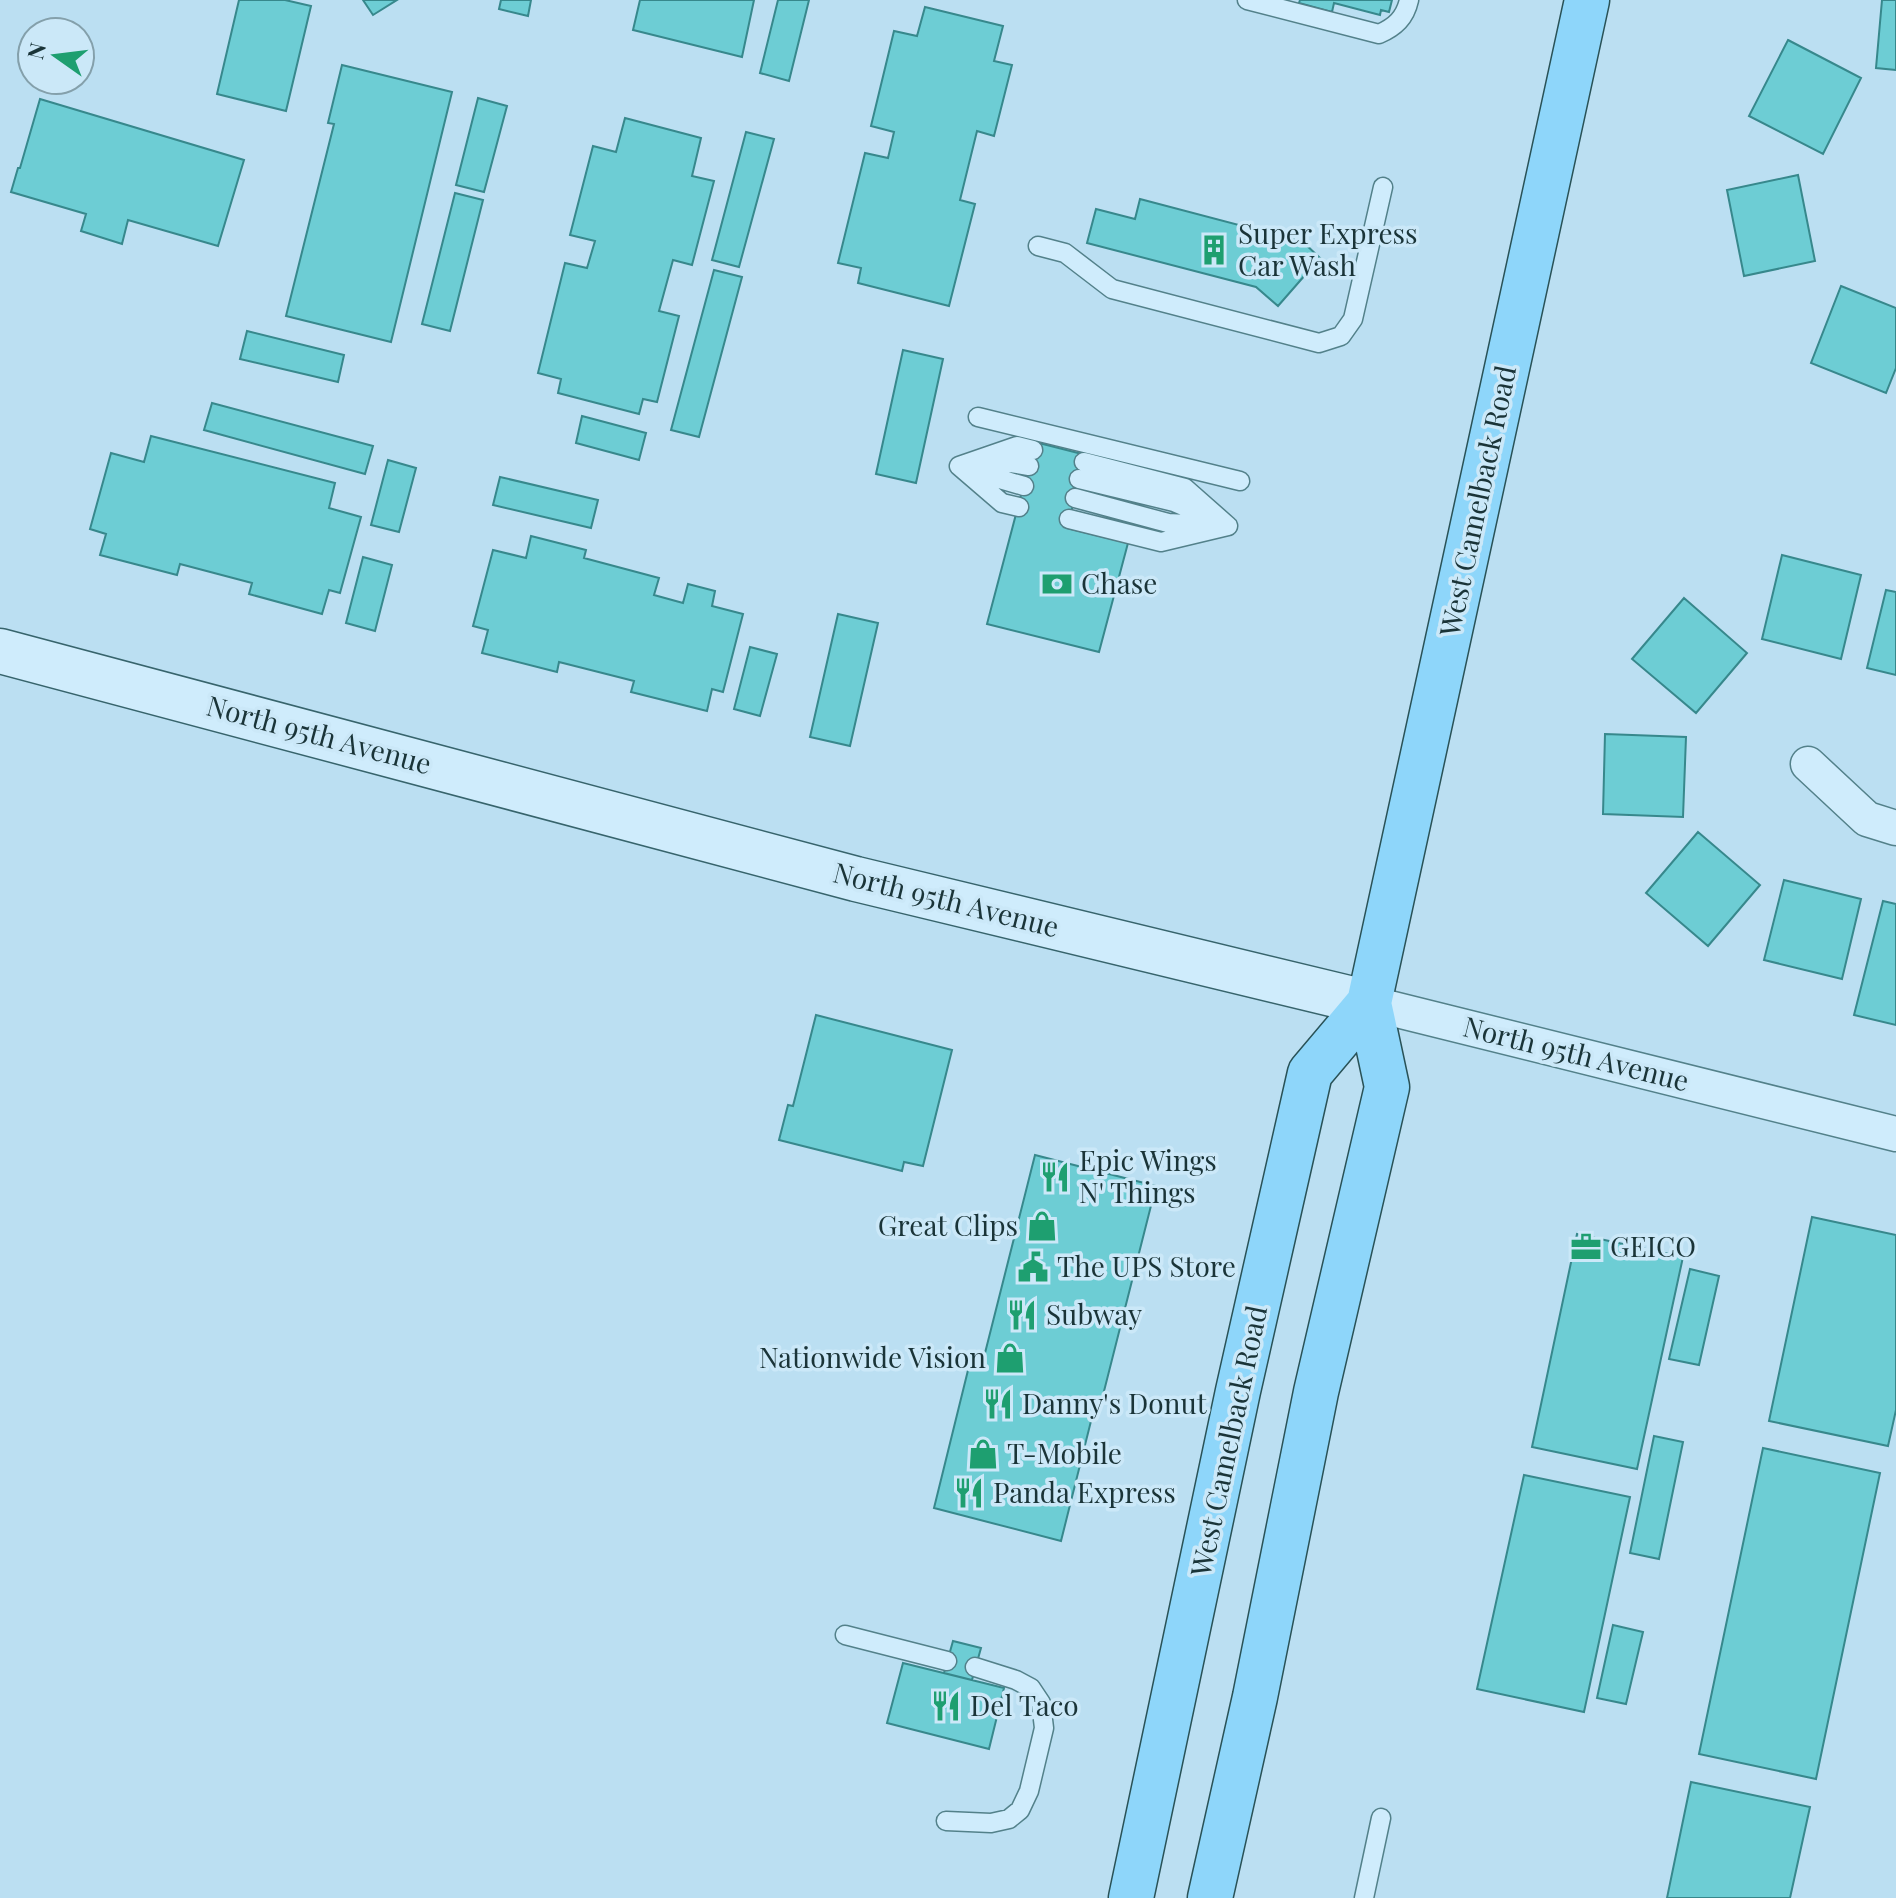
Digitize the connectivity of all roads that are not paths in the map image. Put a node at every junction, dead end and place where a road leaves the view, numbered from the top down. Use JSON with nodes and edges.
{"nodes":[{"id":1,"x":1247,"y":0,"type":"edge"},
{"id":2,"x":1409,"y":0,"type":"edge"},
{"id":3,"x":1587,"y":0,"type":"edge"},
{"id":4,"x":1383,"y":187,"type":"dead end"},
{"id":5,"x":1038,"y":246,"type":"dead end"},
{"id":6,"x":978,"y":417,"type":"dead end"},
{"id":7,"x":1031,"y":458,"type":"dead end"},
{"id":8,"x":959,"y":466,"type":"junction"},
{"id":9,"x":1082,"y":470,"type":"dead end"},
{"id":10,"x":1240,"y":481,"type":"dead end"},
{"id":11,"x":1024,"y":486,"type":"dead end"},
{"id":12,"x":1075,"y":498,"type":"dead end"},
{"id":13,"x":1019,"y":507,"type":"dead end"},
{"id":14,"x":1069,"y":519,"type":"dead end"},
{"id":15,"x":1228,"y":526,"type":"junction"},
{"id":16,"x":0,"y":651,"type":"edge"},
{"id":17,"x":1808,"y":764,"type":"dead end"},
{"id":18,"x":1896,"y":828,"type":"edge"},
{"id":19,"x":1369,"y":1003,"type":"junction"},
{"id":20,"x":1896,"y":1134,"type":"edge"},
{"id":21,"x":845,"y":1635,"type":"dead end"},
{"id":22,"x":947,"y":1661,"type":"dead end"},
{"id":23,"x":975,"y":1667,"type":"dead end"},
{"id":24,"x":1240,"y":1766,"type":"junction"},
{"id":25,"x":1381,"y":1818,"type":"dead end"},
{"id":26,"x":946,"y":1821,"type":"dead end"},
{"id":27,"x":1131,"y":1898,"type":"edge"},
{"id":28,"x":1182,"y":1898,"type":"edge"},
{"id":29,"x":1210,"y":1898,"type":"edge"},
{"id":30,"x":1364,"y":1898,"type":"edge"}],
"edges":[{"from":1,"to":2,"type":"lane"},
{"from":3,"to":19,"type":"main road","name":"West Camelback Road"},
{"from":4,"to":5,"type":"lane"},
{"from":6,"to":10,"type":"lane"},
{"from":7,"to":8,"type":"lane"},
{"from":8,"to":11,"type":"lane"},
{"from":8,"to":13,"type":"lane"},
{"from":9,"to":15,"type":"lane"},
{"from":12,"to":15,"type":"lane"},
{"from":14,"to":15,"type":"lane"},
{"from":16,"to":19,"type":"street","name":"North 95th Avenue"},
{"from":17,"to":18,"type":"street"},
{"from":19,"to":20,"type":"street","name":"North 95th Avenue"},
{"from":19,"to":24,"type":"main road","name":"West Camelback Road"},
{"from":19,"to":27,"type":"main road","name":"West Camelback Road"},
{"from":21,"to":22,"type":"lane"},
{"from":23,"to":26,"type":"lane"},
{"from":24,"to":28,"type":"main road"},
{"from":24,"to":29,"type":"main road","name":"West Camelback Road"},
{"from":25,"to":30,"type":"lane"}]}
